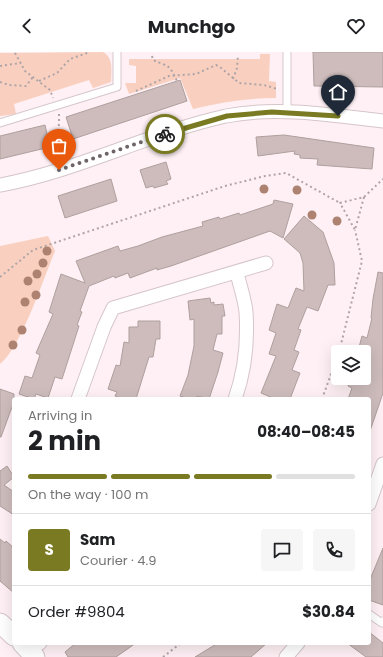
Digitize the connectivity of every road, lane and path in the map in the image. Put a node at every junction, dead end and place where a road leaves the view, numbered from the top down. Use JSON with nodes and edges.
{"nodes":[{"id":1,"x":90,"y":52,"type":"edge"},
{"id":2,"x":117,"y":52,"type":"edge"},
{"id":3,"x":287,"y":52,"type":"edge"},
{"id":4,"x":15,"y":53,"type":"edge"},
{"id":5,"x":238,"y":55,"type":"dead end"},
{"id":6,"x":152,"y":56,"type":"dead end"},
{"id":7,"x":21,"y":63,"type":"junction"},
{"id":8,"x":0,"y":66,"type":"edge"},
{"id":9,"x":175,"y":74,"type":"junction"},
{"id":10,"x":33,"y":77,"type":"junction"},
{"id":11,"x":233,"y":79,"type":"junction"},
{"id":12,"x":39,"y":81,"type":"junction"},
{"id":13,"x":177,"y":81,"type":"dead end"},
{"id":14,"x":0,"y":82,"type":"edge"},
{"id":15,"x":277,"y":89,"type":"dead end"},
{"id":16,"x":136,"y":91,"type":"dead end"},
{"id":17,"x":54,"y":101,"type":"dead end"},
{"id":18,"x":287,"y":112,"type":"junction"},
{"id":19,"x":59,"y":113,"type":"dead end"},
{"id":20,"x":383,"y":121,"type":"edge"},
{"id":21,"x":0,"y":123,"type":"edge"},
{"id":22,"x":63,"y":156,"type":"dead end"},
{"id":23,"x":383,"y":179,"type":"edge"},
{"id":24,"x":0,"y":185,"type":"edge"},
{"id":25,"x":364,"y":197,"type":"junction"},
{"id":26,"x":340,"y":203,"type":"junction"},
{"id":27,"x":355,"y":230,"type":"junction"},
{"id":28,"x":266,"y":263,"type":"dead end"},
{"id":29,"x":236,"y":273,"type":"junction"},
{"id":30,"x":0,"y":277,"type":"edge"},
{"id":31,"x":340,"y":345,"type":"edge"},
{"id":32,"x":331,"y":373,"type":"edge"},
{"id":33,"x":79,"y":397,"type":"edge"},
{"id":34,"x":236,"y":397,"type":"edge"},
{"id":35,"x":323,"y":397,"type":"edge"},
{"id":36,"x":383,"y":464,"type":"edge"},
{"id":37,"x":371,"y":498,"type":"edge"},
{"id":38,"x":371,"y":615,"type":"edge"},
{"id":39,"x":383,"y":622,"type":"edge"},
{"id":40,"x":0,"y":623,"type":"edge"},
{"id":41,"x":12,"y":634,"type":"edge"},
{"id":42,"x":178,"y":645,"type":"edge"},
{"id":43,"x":296,"y":645,"type":"edge"},
{"id":44,"x":163,"y":657,"type":"edge"},
{"id":45,"x":286,"y":657,"type":"edge"}],
"edges":[{"from":1,"to":12,"type":"path"},
{"from":2,"to":21,"type":"lane"},
{"from":3,"to":18,"type":"lane"},
{"from":4,"to":7,"type":"path"},
{"from":5,"to":11,"type":"path"},
{"from":6,"to":9,"type":"path"},
{"from":7,"to":8,"type":"path"},
{"from":7,"to":10,"type":"path"},
{"from":9,"to":11,"type":"path"},
{"from":9,"to":13,"type":"path"},
{"from":9,"to":16,"type":"path"},
{"from":10,"to":12,"type":"path"},
{"from":10,"to":14,"type":"path"},
{"from":11,"to":15,"type":"path"},
{"from":12,"to":17,"type":"path"},
{"from":18,"to":20,"type":"street"},
{"from":18,"to":24,"type":"street"},
{"from":19,"to":22,"type":"path"},
{"from":23,"to":25,"type":"path"},
{"from":25,"to":26,"type":"path"},
{"from":25,"to":27,"type":"path"},
{"from":26,"to":27,"type":"path"},
{"from":26,"to":30,"type":"path"},
{"from":27,"to":31,"type":"path"},
{"from":28,"to":29,"type":"street"},
{"from":29,"to":33,"type":"street"},
{"from":29,"to":34,"type":"street"},
{"from":32,"to":35,"type":"path"},
{"from":36,"to":37,"type":"street"},
{"from":38,"to":39,"type":"lane"},
{"from":40,"to":41,"type":"street"},
{"from":42,"to":44,"type":"path"},
{"from":43,"to":45,"type":"street"}]}
